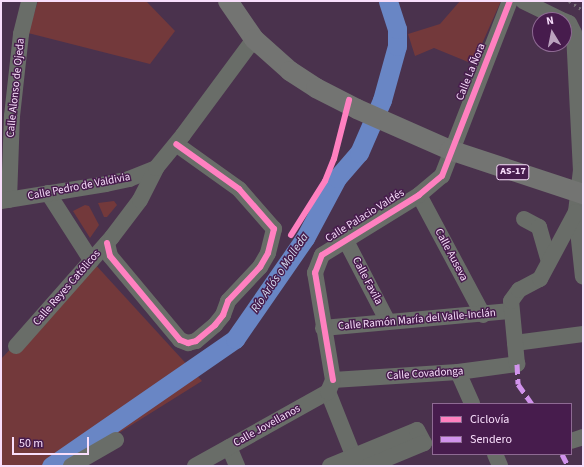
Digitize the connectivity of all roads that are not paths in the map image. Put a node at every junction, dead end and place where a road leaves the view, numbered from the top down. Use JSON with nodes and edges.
{"nodes":[{"id":1,"x":29,"y":1,"type":"edge"},
{"id":2,"x":228,"y":1,"type":"edge"},
{"id":3,"x":510,"y":1,"type":"edge"},
{"id":4,"x":523,"y":1,"type":"edge"},
{"id":5,"x":546,"y":12,"type":"edge"},
{"id":6,"x":572,"y":29,"type":"edge"},
{"id":7,"x":254,"y":39,"type":"junction"},
{"id":8,"x":176,"y":144,"type":"junction"},
{"id":9,"x":450,"y":150,"type":"junction"},
{"id":10,"x":156,"y":168,"type":"junction"},
{"id":11,"x":129,"y":179,"type":"junction"},
{"id":12,"x":48,"y":193,"type":"junction"},
{"id":13,"x":418,"y":195,"type":"junction"},
{"id":14,"x":5,"y":200,"type":"edge"},
{"id":15,"x":140,"y":200,"type":"junction"},
{"id":16,"x":578,"y":200,"type":"edge"},
{"id":17,"x":524,"y":220,"type":"dead end"},
{"id":18,"x":551,"y":223,"type":"dead end"},
{"id":19,"x":542,"y":238,"type":"junction"},
{"id":20,"x":345,"y":239,"type":"junction"},
{"id":21,"x":106,"y":243,"type":"junction"},
{"id":22,"x":90,"y":260,"type":"junction"},
{"id":23,"x":549,"y":261,"type":"junction"},
{"id":24,"x":582,"y":273,"type":"edge"},
{"id":25,"x":511,"y":311,"type":"junction"},
{"id":26,"x":483,"y":315,"type":"junction"},
{"id":27,"x":388,"y":322,"type":"junction"},
{"id":28,"x":323,"y":328,"type":"junction"},
{"id":29,"x":583,"y":334,"type":"edge"},
{"id":30,"x":515,"y":343,"type":"junction"},
{"id":31,"x":16,"y":346,"type":"dead end"},
{"id":32,"x":458,"y":372,"type":"junction"},
{"id":33,"x":330,"y":386,"type":"junction"},
{"id":34,"x":472,"y":403,"type":"edge"},
{"id":35,"x":583,"y":437,"type":"edge"},
{"id":36,"x":116,"y":440,"type":"dead end"},
{"id":37,"x":572,"y":441,"type":"edge"},
{"id":38,"x":229,"y":448,"type":"junction"},
{"id":39,"x":494,"y":455,"type":"edge"},
{"id":40,"x":356,"y":461,"type":"edge"},
{"id":41,"x":71,"y":466,"type":"edge"},
{"id":42,"x":195,"y":466,"type":"edge"},
{"id":43,"x":237,"y":466,"type":"edge"},
{"id":44,"x":330,"y":466,"type":"edge"},
{"id":45,"x":369,"y":466,"type":"edge"},
{"id":46,"x":500,"y":466,"type":"edge"}],
"edges":[{"from":1,"to":14,"type":"street","name":"Calle Alonso de Ojeda"},
{"from":2,"to":7,"type":"main road","number":"AS-17"},
{"from":3,"to":9,"type":"street","name":"Calle La Ñora"},
{"from":4,"to":5,"type":"street"},
{"from":6,"to":16,"type":"street"},
{"from":7,"to":8,"type":"street"},
{"from":7,"to":9,"type":"main road","number":"AS-17"},
{"from":8,"to":10,"type":"street"},
{"from":8,"to":21,"type":"street"},
{"from":9,"to":13,"type":"street","name":"Calle Palacio Valdés"},
{"from":9,"to":16,"type":"main road","number":"AS-17"},
{"from":10,"to":11,"type":"street","name":"Calle Pedro de Valdivia"},
{"from":10,"to":15,"type":"street","name":"Calle Reyes Católicos"},
{"from":11,"to":12,"type":"street","name":"Calle Pedro de Valdivia"},
{"from":11,"to":15,"type":"street"},
{"from":12,"to":14,"type":"street","name":"Calle Pedro de Valdivia"},
{"from":12,"to":22,"type":"street"},
{"from":13,"to":20,"type":"street","name":"Calle Palacio Valdés"},
{"from":13,"to":26,"type":"street","name":"Calle Auseva"},
{"from":15,"to":21,"type":"street","name":"Calle Reyes Católicos"},
{"from":16,"to":23,"type":"street"},
{"from":16,"to":24,"type":"street"},
{"from":17,"to":19,"type":"street"},
{"from":18,"to":19,"type":"street"},
{"from":19,"to":23,"type":"street"},
{"from":20,"to":27,"type":"street","name":"Calle Favila"},
{"from":20,"to":28,"type":"street","name":"Calle Palacio Valdés"},
{"from":21,"to":22,"type":"street","name":"Calle Reyes Católicos"},
{"from":22,"to":31,"type":"street","name":"Calle Reyes Católicos"},
{"from":23,"to":25,"type":"street"},
{"from":25,"to":26,"type":"street","name":"Calle Ramón María del Valle-Inclán"},
{"from":25,"to":30,"type":"street"},
{"from":26,"to":27,"type":"street","name":"Calle Ramón María del Valle-Inclán"},
{"from":27,"to":28,"type":"street","name":"Calle Ramón María del Valle-Inclán"},
{"from":28,"to":33,"type":"street","name":"Calle Palacio Valdés"},
{"from":29,"to":30,"type":"street"},
{"from":30,"to":32,"type":"street","name":"Calle Covadonga"},
{"from":32,"to":33,"type":"street","name":"Calle Covadonga"},
{"from":32,"to":34,"type":"street"},
{"from":33,"to":38,"type":"street","name":"Calle Jovellanos"},
{"from":33,"to":40,"type":"street","name":"Calle Palacio Valdés"},
{"from":35,"to":37,"type":"street"},
{"from":36,"to":41,"type":"street"},
{"from":38,"to":42,"type":"street","name":"Calle Jovellanos"},
{"from":38,"to":43,"type":"street"},
{"from":39,"to":46,"type":"street"},
{"from":40,"to":44,"type":"street"},
{"from":40,"to":45,"type":"street"}]}
